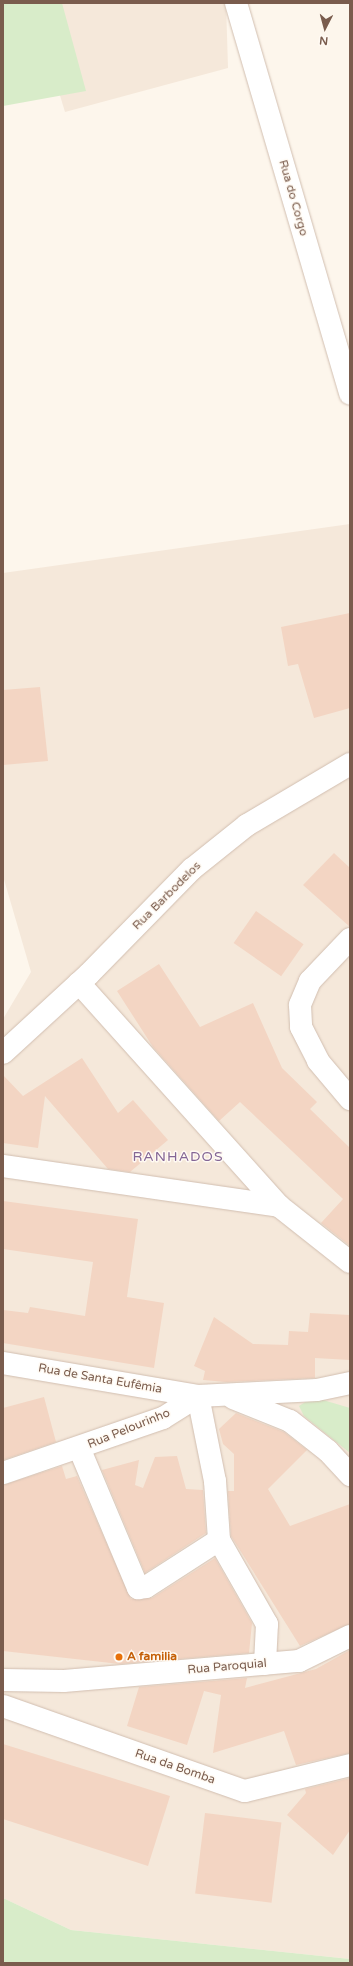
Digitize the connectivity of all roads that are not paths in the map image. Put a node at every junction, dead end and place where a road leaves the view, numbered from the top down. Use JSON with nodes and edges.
{"nodes":[{"id":1,"x":236,"y":3,"type":"edge"},
{"id":2,"x":350,"y":394,"type":"edge"},
{"id":3,"x":350,"y":764,"type":"edge"},
{"id":4,"x":350,"y":939,"type":"edge"},
{"id":5,"x":80,"y":983,"type":"junction"},
{"id":6,"x":3,"y":1053,"type":"edge"},
{"id":7,"x":350,"y":1099,"type":"edge"},
{"id":8,"x":3,"y":1166,"type":"edge"},
{"id":9,"x":280,"y":1206,"type":"junction"},
{"id":10,"x":350,"y":1262,"type":"edge"},
{"id":11,"x":3,"y":1363,"type":"edge"},
{"id":12,"x":350,"y":1383,"type":"edge"},
{"id":13,"x":198,"y":1396,"type":"junction"},
{"id":14,"x":228,"y":1396,"type":"junction"},
{"id":15,"x":80,"y":1450,"type":"junction"},
{"id":16,"x":3,"y":1473,"type":"edge"},
{"id":17,"x":350,"y":1476,"type":"edge"},
{"id":18,"x":219,"y":1540,"type":"junction"},
{"id":19,"x":350,"y":1636,"type":"edge"},
{"id":20,"x":265,"y":1664,"type":"junction"},
{"id":21,"x":3,"y":1680,"type":"edge"},
{"id":22,"x":3,"y":1706,"type":"edge"},
{"id":23,"x":350,"y":1764,"type":"edge"}],
"edges":[{"from":1,"to":2,"type":"street","name":"Rua do Corgo"},
{"from":3,"to":5,"type":"street","name":"Rua Barbodelos"},
{"from":4,"to":7,"type":"street"},
{"from":5,"to":6,"type":"street","name":"Rua Barbodelos"},
{"from":5,"to":9,"type":"street"},
{"from":8,"to":9,"type":"street"},
{"from":9,"to":10,"type":"street"},
{"from":11,"to":13,"type":"street","name":"Rua de Santa Eufêmia"},
{"from":12,"to":14,"type":"street"},
{"from":13,"to":14,"type":"street"},
{"from":13,"to":15,"type":"street","name":"Rua Pelourinho"},
{"from":13,"to":18,"type":"street"},
{"from":14,"to":17,"type":"street"},
{"from":15,"to":16,"type":"street","name":"Rua Pelourinho"},
{"from":15,"to":18,"type":"street"},
{"from":18,"to":20,"type":"street"},
{"from":19,"to":20,"type":"street","name":"Rua Paroquial"},
{"from":20,"to":21,"type":"street","name":"Rua Paroquial"},
{"from":22,"to":23,"type":"street","name":"Rua da Bomba"}]}
